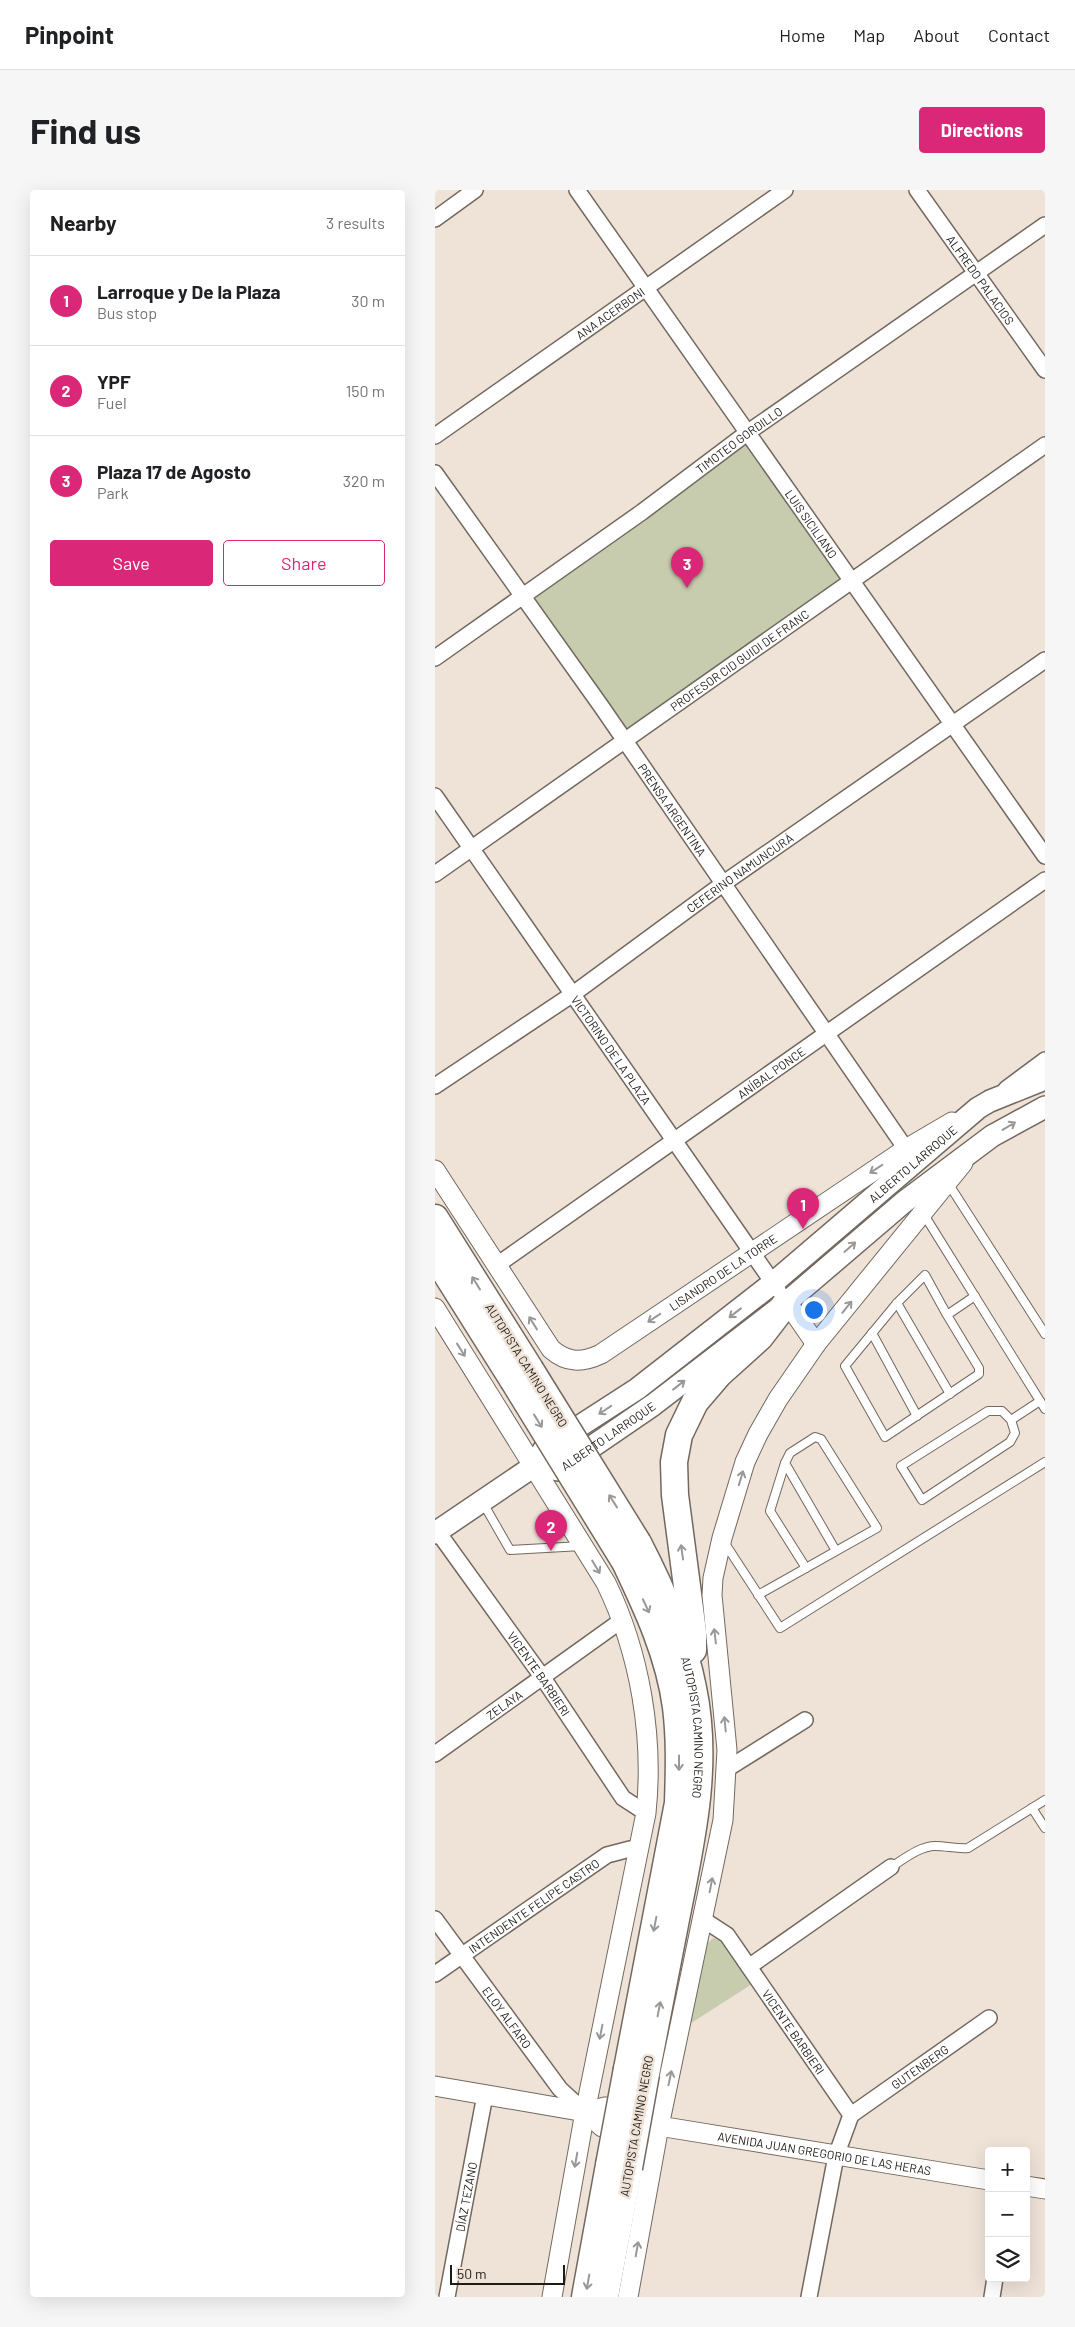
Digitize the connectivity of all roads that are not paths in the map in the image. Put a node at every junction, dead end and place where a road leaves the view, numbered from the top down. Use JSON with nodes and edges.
{"nodes":[{"id":1,"x":475,"y":190,"type":"edge"},
{"id":2,"x":577,"y":190,"type":"edge"},
{"id":3,"x":785,"y":190,"type":"edge"},
{"id":4,"x":917,"y":190,"type":"edge"},
{"id":5,"x":435,"y":219,"type":"edge"},
{"id":6,"x":1045,"y":225,"type":"edge"},
{"id":7,"x":977,"y":272,"type":"junction"},
{"id":8,"x":645,"y":287,"type":"junction"},
{"id":9,"x":1045,"y":370,"type":"edge"},
{"id":10,"x":747,"y":433,"type":"junction"},
{"id":11,"x":435,"y":436,"type":"edge"},
{"id":12,"x":1045,"y":444,"type":"edge"},
{"id":13,"x":435,"y":473,"type":"edge"},
{"id":14,"x":851,"y":581,"type":"junction"},
{"id":15,"x":524,"y":596,"type":"junction"},
{"id":16,"x":435,"y":658,"type":"edge"},
{"id":17,"x":1045,"y":660,"type":"edge"},
{"id":18,"x":953,"y":723,"type":"junction"},
{"id":19,"x":625,"y":740,"type":"junction"},
{"id":20,"x":435,"y":796,"type":"edge"},
{"id":21,"x":472,"y":848,"type":"junction"},
{"id":22,"x":1045,"y":856,"type":"edge"},
{"id":23,"x":435,"y":874,"type":"edge"},
{"id":24,"x":1045,"y":880,"type":"edge"},
{"id":25,"x":724,"y":883,"type":"junction"},
{"id":26,"x":573,"y":994,"type":"junction"},
{"id":27,"x":828,"y":1034,"type":"junction"},
{"id":28,"x":1045,"y":1060,"type":"edge"},
{"id":29,"x":1045,"y":1078,"type":"edge"},
{"id":30,"x":435,"y":1086,"type":"edge"},
{"id":31,"x":984,"y":1105,"type":"junction"},
{"id":32,"x":1045,"y":1107,"type":"edge"},
{"id":33,"x":675,"y":1140,"type":"junction"},
{"id":34,"x":906,"y":1149,"type":"junction"},
{"id":35,"x":975,"y":1149,"type":"junction"},
{"id":36,"x":435,"y":1170,"type":"edge"},
{"id":37,"x":947,"y":1183,"type":"junction"},
{"id":38,"x":923,"y":1213,"type":"junction"},
{"id":39,"x":435,"y":1218,"type":"edge"},
{"id":40,"x":752,"y":1251,"type":"junction"},
{"id":41,"x":435,"y":1256,"type":"edge"},
{"id":42,"x":497,"y":1265,"type":"junction"},
{"id":43,"x":780,"y":1292,"type":"junction"},
{"id":44,"x":975,"y":1296,"type":"junction"},
{"id":45,"x":897,"y":1303,"type":"junction"},
{"id":46,"x":436,"y":1310,"type":"edge"},
{"id":47,"x":947,"y":1315,"type":"junction"},
{"id":48,"x":872,"y":1333,"type":"junction"},
{"id":49,"x":1045,"y":1333,"type":"edge"},
{"id":50,"x":816,"y":1344,"type":"junction"},
{"id":51,"x":521,"y":1374,"type":"junction"},
{"id":52,"x":950,"y":1394,"type":"junction"},
{"id":53,"x":1040,"y":1401,"type":"junction"},
{"id":54,"x":1045,"y":1409,"type":"edge"},
{"id":55,"x":917,"y":1416,"type":"junction"},
{"id":56,"x":1011,"y":1420,"type":"junction"},
{"id":57,"x":1045,"y":1462,"type":"edge"},
{"id":58,"x":785,"y":1463,"type":"junction"},
{"id":59,"x":535,"y":1466,"type":"junction"},
{"id":60,"x":482,"y":1501,"type":"junction"},
{"id":61,"x":436,"y":1531,"type":"edge"},
{"id":62,"x":722,"y":1538,"type":"junction"},
{"id":63,"x":584,"y":1546,"type":"junction"},
{"id":64,"x":836,"y":1551,"type":"junction"},
{"id":65,"x":631,"y":1552,"type":"junction"},
{"id":66,"x":806,"y":1568,"type":"junction"},
{"id":67,"x":759,"y":1595,"type":"junction"},
{"id":68,"x":622,"y":1620,"type":"junction"},
{"id":69,"x":543,"y":1678,"type":"junction"},
{"id":70,"x":693,"y":1688,"type":"junction"},
{"id":71,"x":805,"y":1720,"type":"dead end"},
{"id":72,"x":435,"y":1754,"type":"edge"},
{"id":73,"x":727,"y":1770,"type":"junction"},
{"id":74,"x":1045,"y":1800,"type":"edge"},
{"id":75,"x":1032,"y":1808,"type":"junction"},
{"id":76,"x":646,"y":1812,"type":"junction"},
{"id":77,"x":1045,"y":1828,"type":"edge"},
{"id":78,"x":638,"y":1850,"type":"junction"},
{"id":79,"x":891,"y":1867,"type":"joint"},
{"id":80,"x":435,"y":1919,"type":"edge"},
{"id":81,"x":704,"y":1920,"type":"junction"},
{"id":82,"x":460,"y":1956,"type":"junction"},
{"id":83,"x":750,"y":1966,"type":"junction"},
{"id":84,"x":435,"y":1974,"type":"edge"},
{"id":85,"x":989,"y":2018,"type":"dead end"},
{"id":86,"x":636,"y":2071,"type":"junction"},
{"id":87,"x":435,"y":2086,"type":"edge"},
{"id":88,"x":485,"y":2095,"type":"junction"},
{"id":89,"x":585,"y":2112,"type":"junction"},
{"id":90,"x":851,"y":2115,"type":"junction"},
{"id":91,"x":659,"y":2126,"type":"junction"},
{"id":92,"x":836,"y":2156,"type":"junction"},
{"id":93,"x":619,"y":2166,"type":"junction"},
{"id":94,"x":985,"y":2179,"type":"edge"},
{"id":95,"x":1030,"y":2187,"type":"edge"},
{"id":96,"x":1045,"y":2189,"type":"edge"},
{"id":97,"x":994,"y":2282,"type":"edge"},
{"id":98,"x":447,"y":2297,"type":"edge"},
{"id":99,"x":552,"y":2297,"type":"edge"},
{"id":100,"x":585,"y":2297,"type":"edge"},
{"id":101,"x":605,"y":2297,"type":"edge"},
{"id":102,"x":628,"y":2297,"type":"edge"},
{"id":103,"x":809,"y":2297,"type":"edge"},
{"id":104,"x":991,"y":2297,"type":"edge"}],
"edges":[{"from":1,"to":5,"type":"street"},
{"from":2,"to":8,"type":"street","name":"LUIS SICILIANO"},
{"from":3,"to":8,"type":"street","name":"ANA ACERBONI"},
{"from":4,"to":7,"type":"street","name":"ALFREDO PALACIOS"},
{"from":6,"to":7,"type":"street","name":"TIMOTEO GORDILLO"},
{"from":7,"to":9,"type":"street","name":"ALFREDO PALACIOS"},
{"from":7,"to":10,"type":"street","name":"TIMOTEO GORDILLO"},
{"from":8,"to":10,"type":"street","name":"LUIS SICILIANO"},
{"from":8,"to":11,"type":"street","name":"ANA ACERBONI"},
{"from":10,"to":14,"type":"street","name":"LUIS SICILIANO"},
{"from":10,"to":15,"type":"street","name":"TIMOTEO GORDILLO"},
{"from":12,"to":14,"type":"street","name":"PROFESOR CID GUIDI DE FRANC"},
{"from":13,"to":15,"type":"street","name":"PRENSA ARGENTINA"},
{"from":14,"to":18,"type":"street","name":"LUIS SICILIANO"},
{"from":14,"to":19,"type":"street","name":"PROFESOR CID GUIDI DE FRANC"},
{"from":15,"to":16,"type":"street","name":"TIMOTEO GORDILLO"},
{"from":15,"to":19,"type":"street","name":"PRENSA ARGENTINA"},
{"from":17,"to":18,"type":"street","name":"CEFERINO NAMUNCURÁ"},
{"from":18,"to":22,"type":"street","name":"LUIS SICILIANO"},
{"from":18,"to":25,"type":"street","name":"CEFERINO NAMUNCURÁ"},
{"from":19,"to":21,"type":"street","name":"PROFESOR CID GUIDI DE FRANC"},
{"from":19,"to":25,"type":"street","name":"PRENSA ARGENTINA"},
{"from":20,"to":21,"type":"street","name":"VICTORINO DE LA PLAZA"},
{"from":21,"to":23,"type":"street","name":"PROFESOR CID GUIDI DE FRANC"},
{"from":21,"to":26,"type":"street","name":"VICTORINO DE LA PLAZA"},
{"from":24,"to":27,"type":"street","name":"ANÍBAL PONCE"},
{"from":25,"to":26,"type":"street","name":"CEFERINO NAMUNCURÁ"},
{"from":25,"to":27,"type":"street","name":"PRENSA ARGENTINA"},
{"from":26,"to":30,"type":"street","name":"CEFERINO NAMUNCURÁ"},
{"from":26,"to":33,"type":"street","name":"VICTORINO DE LA PLAZA"},
{"from":27,"to":33,"type":"street","name":"ANÍBAL PONCE"},
{"from":27,"to":34,"type":"street","name":"PRENSA ARGENTINA"},
{"from":28,"to":31,"type":"street","name":"LISANDRO DE LA TORRE"},
{"from":29,"to":31,"type":"main road","name":"ALBERTO LARROQUE"},
{"from":31,"to":34,"type":"street","name":"LISANDRO DE LA TORRE"},
{"from":31,"to":43,"type":"main road","name":"ALBERTO LARROQUE"},
{"from":35,"to":32,"type":"main road","name":"ALBERTO LARROQUE","one_way":true},
{"from":33,"to":40,"type":"street","name":"VICTORINO DE LA PLAZA"},
{"from":33,"to":42,"type":"street","name":"ANÍBAL PONCE"},
{"from":34,"to":40,"type":"street","name":"LISANDRO DE LA TORRE","one_way":true},
{"from":35,"to":37,"type":"street"},
{"from":43,"to":35,"type":"main road","name":"ALBERTO LARROQUE","one_way":true},
{"from":36,"to":42,"type":"street"},
{"from":37,"to":38,"type":"street"},
{"from":37,"to":49,"type":"lane"},
{"from":38,"to":44,"type":"lane"},
{"from":50,"to":38,"type":"street","one_way":true},
{"from":51,"to":39,"type":"highway","name":"AUTOPISTA CAMINO NEGRO","one_way":true},
{"from":40,"to":42,"type":"street","name":"LISANDRO DE LA TORRE","one_way":true},
{"from":40,"to":43,"type":"street","name":"VICTORINO DE LA PLAZA"},
{"from":41,"to":51,"type":"highway","name":"AUTOPISTA CAMINO NEGRO"},
{"from":43,"to":50,"type":"street"},
{"from":43,"to":59,"type":"main road","name":"ALBERTO LARROQUE"},
{"from":70,"to":43,"type":"highway","one_way":true},
{"from":44,"to":47,"type":"lane"},
{"from":44,"to":53,"type":"lane"},
{"from":45,"to":47,"type":"lane"},
{"from":45,"to":48,"type":"lane"},
{"from":45,"to":52,"type":"lane"},
{"from":46,"to":59,"type":"street","one_way":true},
{"from":47,"to":52,"type":"lane"},
{"from":48,"to":55,"type":"lane"},
{"from":48,"to":55,"type":"lane"},
{"from":62,"to":50,"type":"street","one_way":true},
{"from":51,"to":65,"type":"highway","name":"AUTOPISTA CAMINO NEGRO","bridge":true},
{"from":52,"to":55,"type":"lane"},
{"from":53,"to":54,"type":"lane"},
{"from":53,"to":56,"type":"lane"},
{"from":56,"to":56,"type":"lane"},
{"from":57,"to":67,"type":"lane"},
{"from":58,"to":64,"type":"lane"},
{"from":58,"to":64,"type":"lane"},
{"from":58,"to":66,"type":"lane"},
{"from":59,"to":60,"type":"main road"},
{"from":59,"to":63,"type":"street"},
{"from":60,"to":61,"type":"main road"},
{"from":60,"to":63,"type":"lane"},
{"from":61,"to":69,"type":"street","name":"VICENTE BARBIERI"},
{"from":62,"to":67,"type":"lane"},
{"from":73,"to":62,"type":"street","one_way":true},
{"from":63,"to":68,"type":"street","one_way":true},
{"from":64,"to":66,"type":"lane"},
{"from":65,"to":70,"type":"highway","name":"AUTOPISTA CAMINO NEGRO"},
{"from":65,"to":86,"type":"highway","name":"AUTOPISTA CAMINO NEGRO","one_way":true},
{"from":66,"to":67,"type":"lane"},
{"from":68,"to":69,"type":"street","name":"ZELAYA"},
{"from":68,"to":76,"type":"street"},
{"from":69,"to":72,"type":"street","name":"ZELAYA"},
{"from":69,"to":76,"type":"street","name":"VICENTE BARBIERI"},
{"from":86,"to":70,"type":"highway","name":"AUTOPISTA CAMINO NEGRO","one_way":true},
{"from":71,"to":73,"type":"street"},
{"from":81,"to":73,"type":"street","one_way":true},
{"from":74,"to":75,"type":"lane"},
{"from":75,"to":77,"type":"lane"},
{"from":75,"to":79,"type":"lane"},
{"from":76,"to":78,"type":"street"},
{"from":78,"to":82,"type":"street","name":"INTENDENTE FELIPE CASTRO"},
{"from":78,"to":89,"type":"street","one_way":true},
{"from":79,"to":83,"type":"street"},
{"from":80,"to":82,"type":"street","name":"ELOY ALFARO"},
{"from":81,"to":83,"type":"street","name":"VICENTE BARBIERI"},
{"from":91,"to":81,"type":"street","one_way":true},
{"from":82,"to":84,"type":"street","name":"INTENDENTE FELIPE CASTRO"},
{"from":82,"to":89,"type":"street","name":"ELOY ALFARO"},
{"from":83,"to":90,"type":"street","name":"VICENTE BARBIERI"},
{"from":85,"to":90,"type":"street","name":"GUTENBERG"},
{"from":86,"to":93,"type":"highway","name":"AUTOPISTA CAMINO NEGRO","bridge":true},
{"from":87,"to":88,"type":"street","name":"AVENIDA JUAN GREGORIO DE LAS HERAS"},
{"from":88,"to":89,"type":"street","name":"AVENIDA JUAN GREGORIO DE LAS HERAS"},
{"from":88,"to":98,"type":"street","name":"DÍAZ TEZANO"},
{"from":89,"to":91,"type":"street","name":"AVENIDA JUAN GREGORIO DE LAS HERAS"},
{"from":89,"to":99,"type":"street","one_way":true},
{"from":90,"to":92,"type":"street"},
{"from":91,"to":92,"type":"street","name":"AVENIDA JUAN GREGORIO DE LAS HERAS"},
{"from":102,"to":91,"type":"street","one_way":true},
{"from":92,"to":94,"type":"street","name":"AVENIDA JUAN GREGORIO DE LAS HERAS"},
{"from":92,"to":103,"type":"street"},
{"from":93,"to":100,"type":"highway","name":"AUTOPISTA CAMINO NEGRO","one_way":true},
{"from":93,"to":101,"type":"highway","name":"AUTOPISTA CAMINO NEGRO"},
{"from":95,"to":96,"type":"street"},
{"from":97,"to":104,"type":"street"}]}
